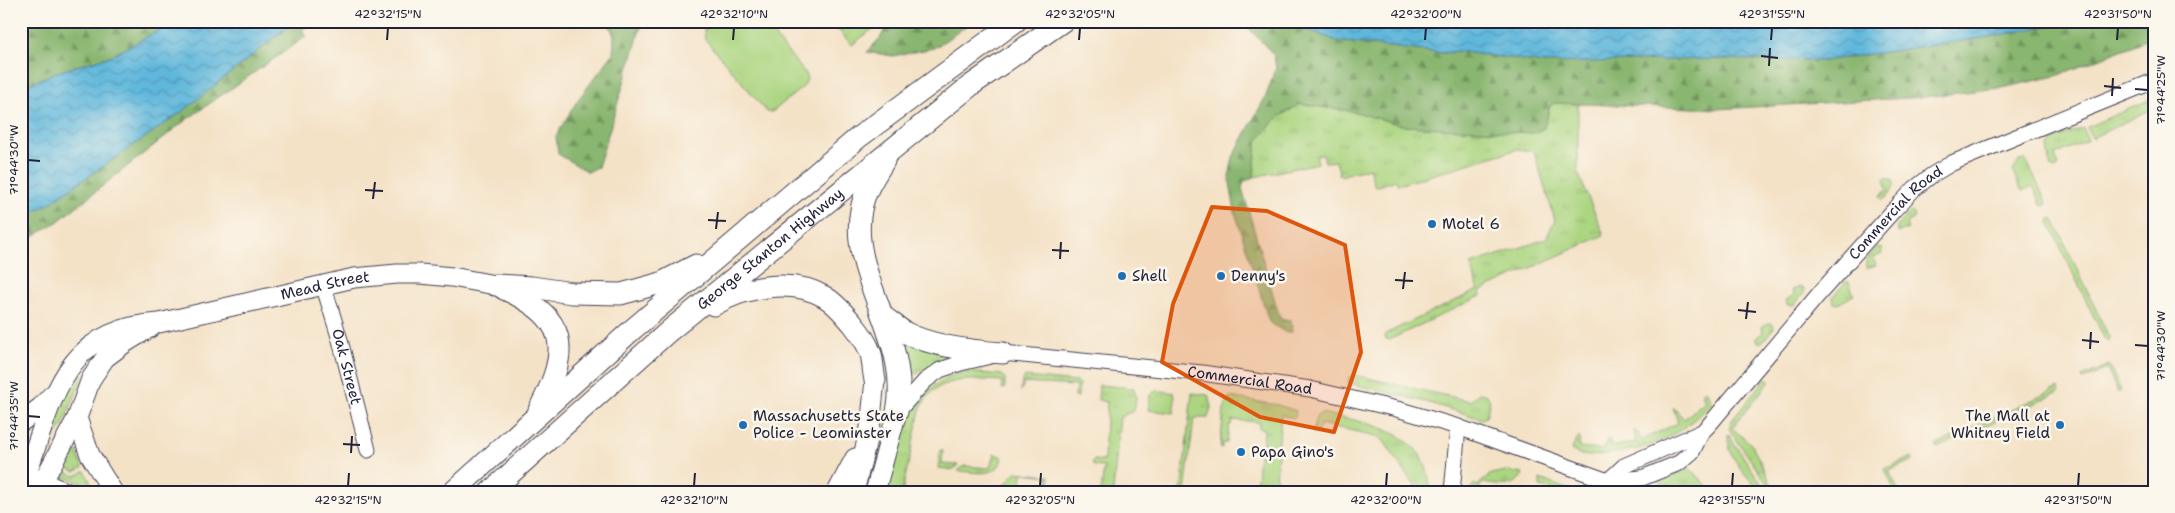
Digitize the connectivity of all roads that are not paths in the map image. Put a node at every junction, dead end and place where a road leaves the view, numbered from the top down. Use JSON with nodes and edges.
{"nodes":[{"id":1,"x":1016,"y":21,"type":"edge"},
{"id":2,"x":1063,"y":21,"type":"edge"},
{"id":3,"x":2154,"y":81,"type":"edge"},
{"id":4,"x":894,"y":147,"type":"junction"},
{"id":5,"x":729,"y":247,"type":"junction"},
{"id":6,"x":323,"y":284,"type":"junction"},
{"id":7,"x":495,"y":285,"type":"junction"},
{"id":8,"x":884,"y":317,"type":"junction"},
{"id":9,"x":159,"y":322,"type":"junction"},
{"id":10,"x":669,"y":331,"type":"junction"},
{"id":11,"x":1003,"y":354,"type":"junction"},
{"id":12,"x":875,"y":380,"type":"joint"},
{"id":13,"x":55,"y":392,"type":"junction"},
{"id":14,"x":898,"y":412,"type":"junction"},
{"id":15,"x":77,"y":418,"type":"junction"},
{"id":16,"x":535,"y":418,"type":"junction"},
{"id":17,"x":21,"y":422,"type":"edge"},
{"id":18,"x":1458,"y":427,"type":"junction"},
{"id":19,"x":870,"y":428,"type":"junction"},
{"id":20,"x":368,"y":450,"type":"dead end"},
{"id":21,"x":30,"y":477,"type":"edge"},
{"id":22,"x":66,"y":492,"type":"edge"},
{"id":23,"x":113,"y":492,"type":"edge"},
{"id":24,"x":453,"y":492,"type":"edge"},
{"id":25,"x":490,"y":492,"type":"edge"},
{"id":26,"x":837,"y":492,"type":"edge"},
{"id":27,"x":854,"y":492,"type":"edge"},
{"id":28,"x":875,"y":492,"type":"edge"},
{"id":29,"x":1452,"y":492,"type":"edge"}],
"edges":[{"from":1,"to":5,"type":"highway","name":"George Stanton Highway"},
{"from":2,"to":4,"type":"highway","name":"George Stanton Highway"},
{"from":3,"to":18,"type":"street","name":"Commercial Road"},
{"from":4,"to":8,"type":"highway"},
{"from":4,"to":10,"type":"highway","name":"George Stanton Highway"},
{"from":5,"to":7,"type":"highway"},
{"from":5,"to":16,"type":"highway","name":"George Stanton Highway"},
{"from":6,"to":7,"type":"main road","name":"Mead Street"},
{"from":6,"to":9,"type":"main road","name":"Mead Street"},
{"from":6,"to":20,"type":"street","name":"Oak Street"},
{"from":7,"to":16,"type":"highway"},
{"from":8,"to":11,"type":"highway"},
{"from":8,"to":14,"type":"highway"},
{"from":9,"to":13,"type":"main road","name":"Mead Street"},
{"from":9,"to":15,"type":"main road","name":"Mead Street"},
{"from":10,"to":12,"type":"highway"},
{"from":10,"to":25,"type":"highway","name":"George Stanton Highway"},
{"from":11,"to":14,"type":"street","name":"Commercial Road"},
{"from":11,"to":18,"type":"street","name":"Commercial Road"},
{"from":12,"to":19,"type":"main road"},
{"from":13,"to":17,"type":"main road"},
{"from":13,"to":21,"type":"main road","name":"Mead Street"},
{"from":14,"to":28,"type":"main road"},
{"from":15,"to":21,"type":"main road","name":"Mead Street"},
{"from":15,"to":23,"type":"main road"},
{"from":16,"to":24,"type":"highway","name":"George Stanton Highway"},
{"from":18,"to":29,"type":"street"},
{"from":19,"to":26,"type":"main road"},
{"from":19,"to":27,"type":"main road"},
{"from":21,"to":22,"type":"main road"}]}
